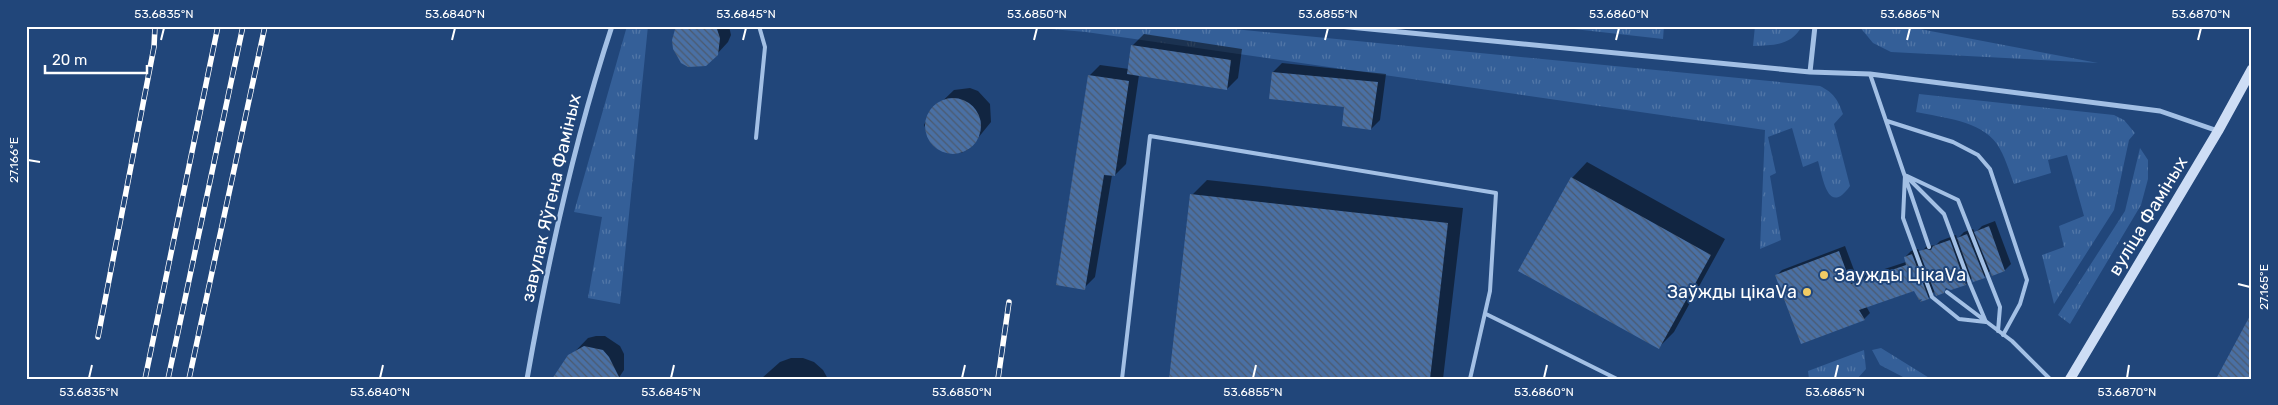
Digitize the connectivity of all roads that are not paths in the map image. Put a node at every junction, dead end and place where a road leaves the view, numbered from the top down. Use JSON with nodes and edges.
{"nodes":[{"id":1,"x":612,"y":26,"type":"edge"},
{"id":2,"x":759,"y":26,"type":"edge"},
{"id":3,"x":1339,"y":26,"type":"edge"},
{"id":4,"x":1815,"y":26,"type":"edge"},
{"id":5,"x":1363,"y":27,"type":"edge"},
{"id":6,"x":2252,"y":69,"type":"edge"},
{"id":7,"x":1810,"y":72,"type":"junction"},
{"id":8,"x":1870,"y":74,"type":"junction"},
{"id":9,"x":1886,"y":121,"type":"junction"},
{"id":10,"x":2218,"y":130,"type":"junction"},
{"id":11,"x":756,"y":138,"type":"dead end"},
{"id":12,"x":1905,"y":174,"type":"junction"},
{"id":13,"x":1930,"y":248,"type":"dead end"},
{"id":14,"x":1947,"y":292,"type":"dead end"},
{"id":15,"x":1486,"y":314,"type":"junction"},
{"id":16,"x":1986,"y":322,"type":"junction"},
{"id":17,"x":1998,"y":331,"type":"junction"},
{"id":18,"x":2003,"y":335,"type":"junction"},
{"id":19,"x":527,"y":379,"type":"edge"},
{"id":20,"x":1122,"y":379,"type":"edge"},
{"id":21,"x":1470,"y":379,"type":"edge"},
{"id":22,"x":1617,"y":379,"type":"edge"},
{"id":23,"x":2050,"y":379,"type":"edge"},
{"id":24,"x":2070,"y":379,"type":"edge"}],
"edges":[{"from":1,"to":19,"type":"street","name":"завулак Яўгена Фаміных"},
{"from":2,"to":11,"type":"lane"},
{"from":3,"to":5,"type":"street"},
{"from":4,"to":7,"type":"street"},
{"from":5,"to":7,"type":"street"},
{"from":6,"to":10,"type":"main road","name":"вуліца Фаміных"},
{"from":7,"to":8,"type":"street"},
{"from":8,"to":9,"type":"lane"},
{"from":8,"to":10,"type":"street"},
{"from":9,"to":12,"type":"lane"},
{"from":9,"to":18,"type":"lane"},
{"from":10,"to":24,"type":"main road","name":"вуліца Фаміных"},
{"from":12,"to":13,"type":"lane"},
{"from":12,"to":16,"type":"lane"},
{"from":12,"to":16,"type":"lane"},
{"from":12,"to":17,"type":"lane"},
{"from":14,"to":16,"type":"lane"},
{"from":15,"to":20,"type":"lane"},
{"from":15,"to":21,"type":"lane"},
{"from":15,"to":22,"type":"lane"},
{"from":16,"to":17,"type":"lane"},
{"from":17,"to":18,"type":"lane"},
{"from":18,"to":23,"type":"lane"}]}
